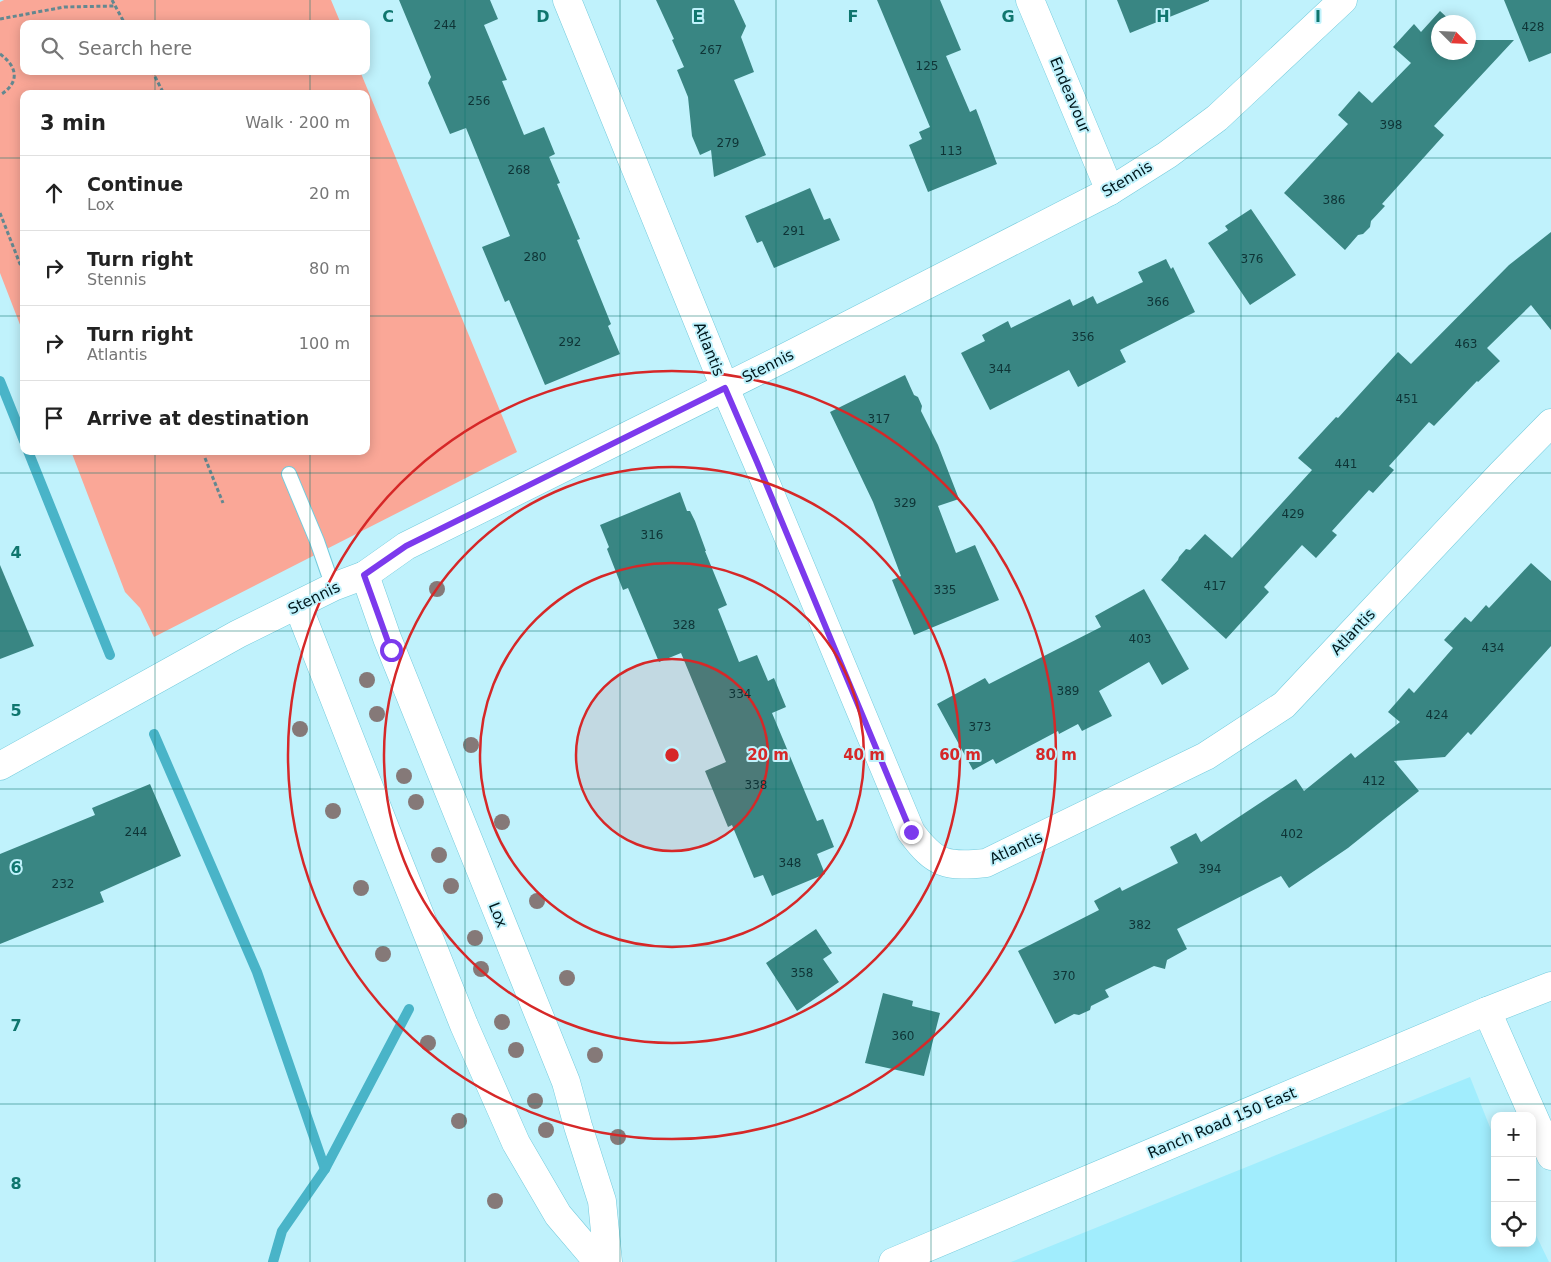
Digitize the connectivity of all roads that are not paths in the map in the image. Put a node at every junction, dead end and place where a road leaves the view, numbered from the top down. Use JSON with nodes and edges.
{"nodes":[{"id":1,"x":567,"y":0,"type":"edge"},
{"id":2,"x":1030,"y":0,"type":"edge"},
{"id":3,"x":1343,"y":0,"type":"edge"},
{"id":4,"x":1110,"y":191,"type":"junction"},
{"id":5,"x":725,"y":388,"type":"junction"},
{"id":6,"x":1551,"y":424,"type":"edge"},
{"id":7,"x":289,"y":474,"type":"dead end"},
{"id":8,"x":364,"y":575,"type":"junction"},
{"id":9,"x":333,"y":587,"type":"junction"},
{"id":10,"x":298,"y":606,"type":"junction"},
{"id":11,"x":0,"y":766,"type":"edge"},
{"id":12,"x":1551,"y":986,"type":"edge"},
{"id":13,"x":1487,"y":1011,"type":"junction"},
{"id":14,"x":1551,"y":1156,"type":"edge"},
{"id":15,"x":598,"y":1262,"type":"edge"},
{"id":16,"x":608,"y":1262,"type":"edge"},
{"id":17,"x":893,"y":1262,"type":"edge"}],
"edges":[{"from":1,"to":5,"type":"street","name":"Atlantis"},
{"from":2,"to":4,"type":"street","name":"Endeavour"},
{"from":3,"to":4,"type":"street","name":"Stennis"},
{"from":4,"to":5,"type":"street","name":"Stennis"},
{"from":5,"to":6,"type":"street","name":"Atlantis"},
{"from":5,"to":8,"type":"street","name":"Stennis"},
{"from":7,"to":9,"type":"lane"},
{"from":8,"to":9,"type":"street","name":"Stennis"},
{"from":8,"to":16,"type":"street","name":"Lox"},
{"from":9,"to":10,"type":"street","name":"Stennis"},
{"from":10,"to":11,"type":"street","name":"Stennis"},
{"from":10,"to":15,"type":"street"},
{"from":12,"to":13,"type":"street","name":"Ranch Road 150 East"},
{"from":13,"to":14,"type":"street"},
{"from":13,"to":17,"type":"street","name":"Ranch Road 150 East"}]}
